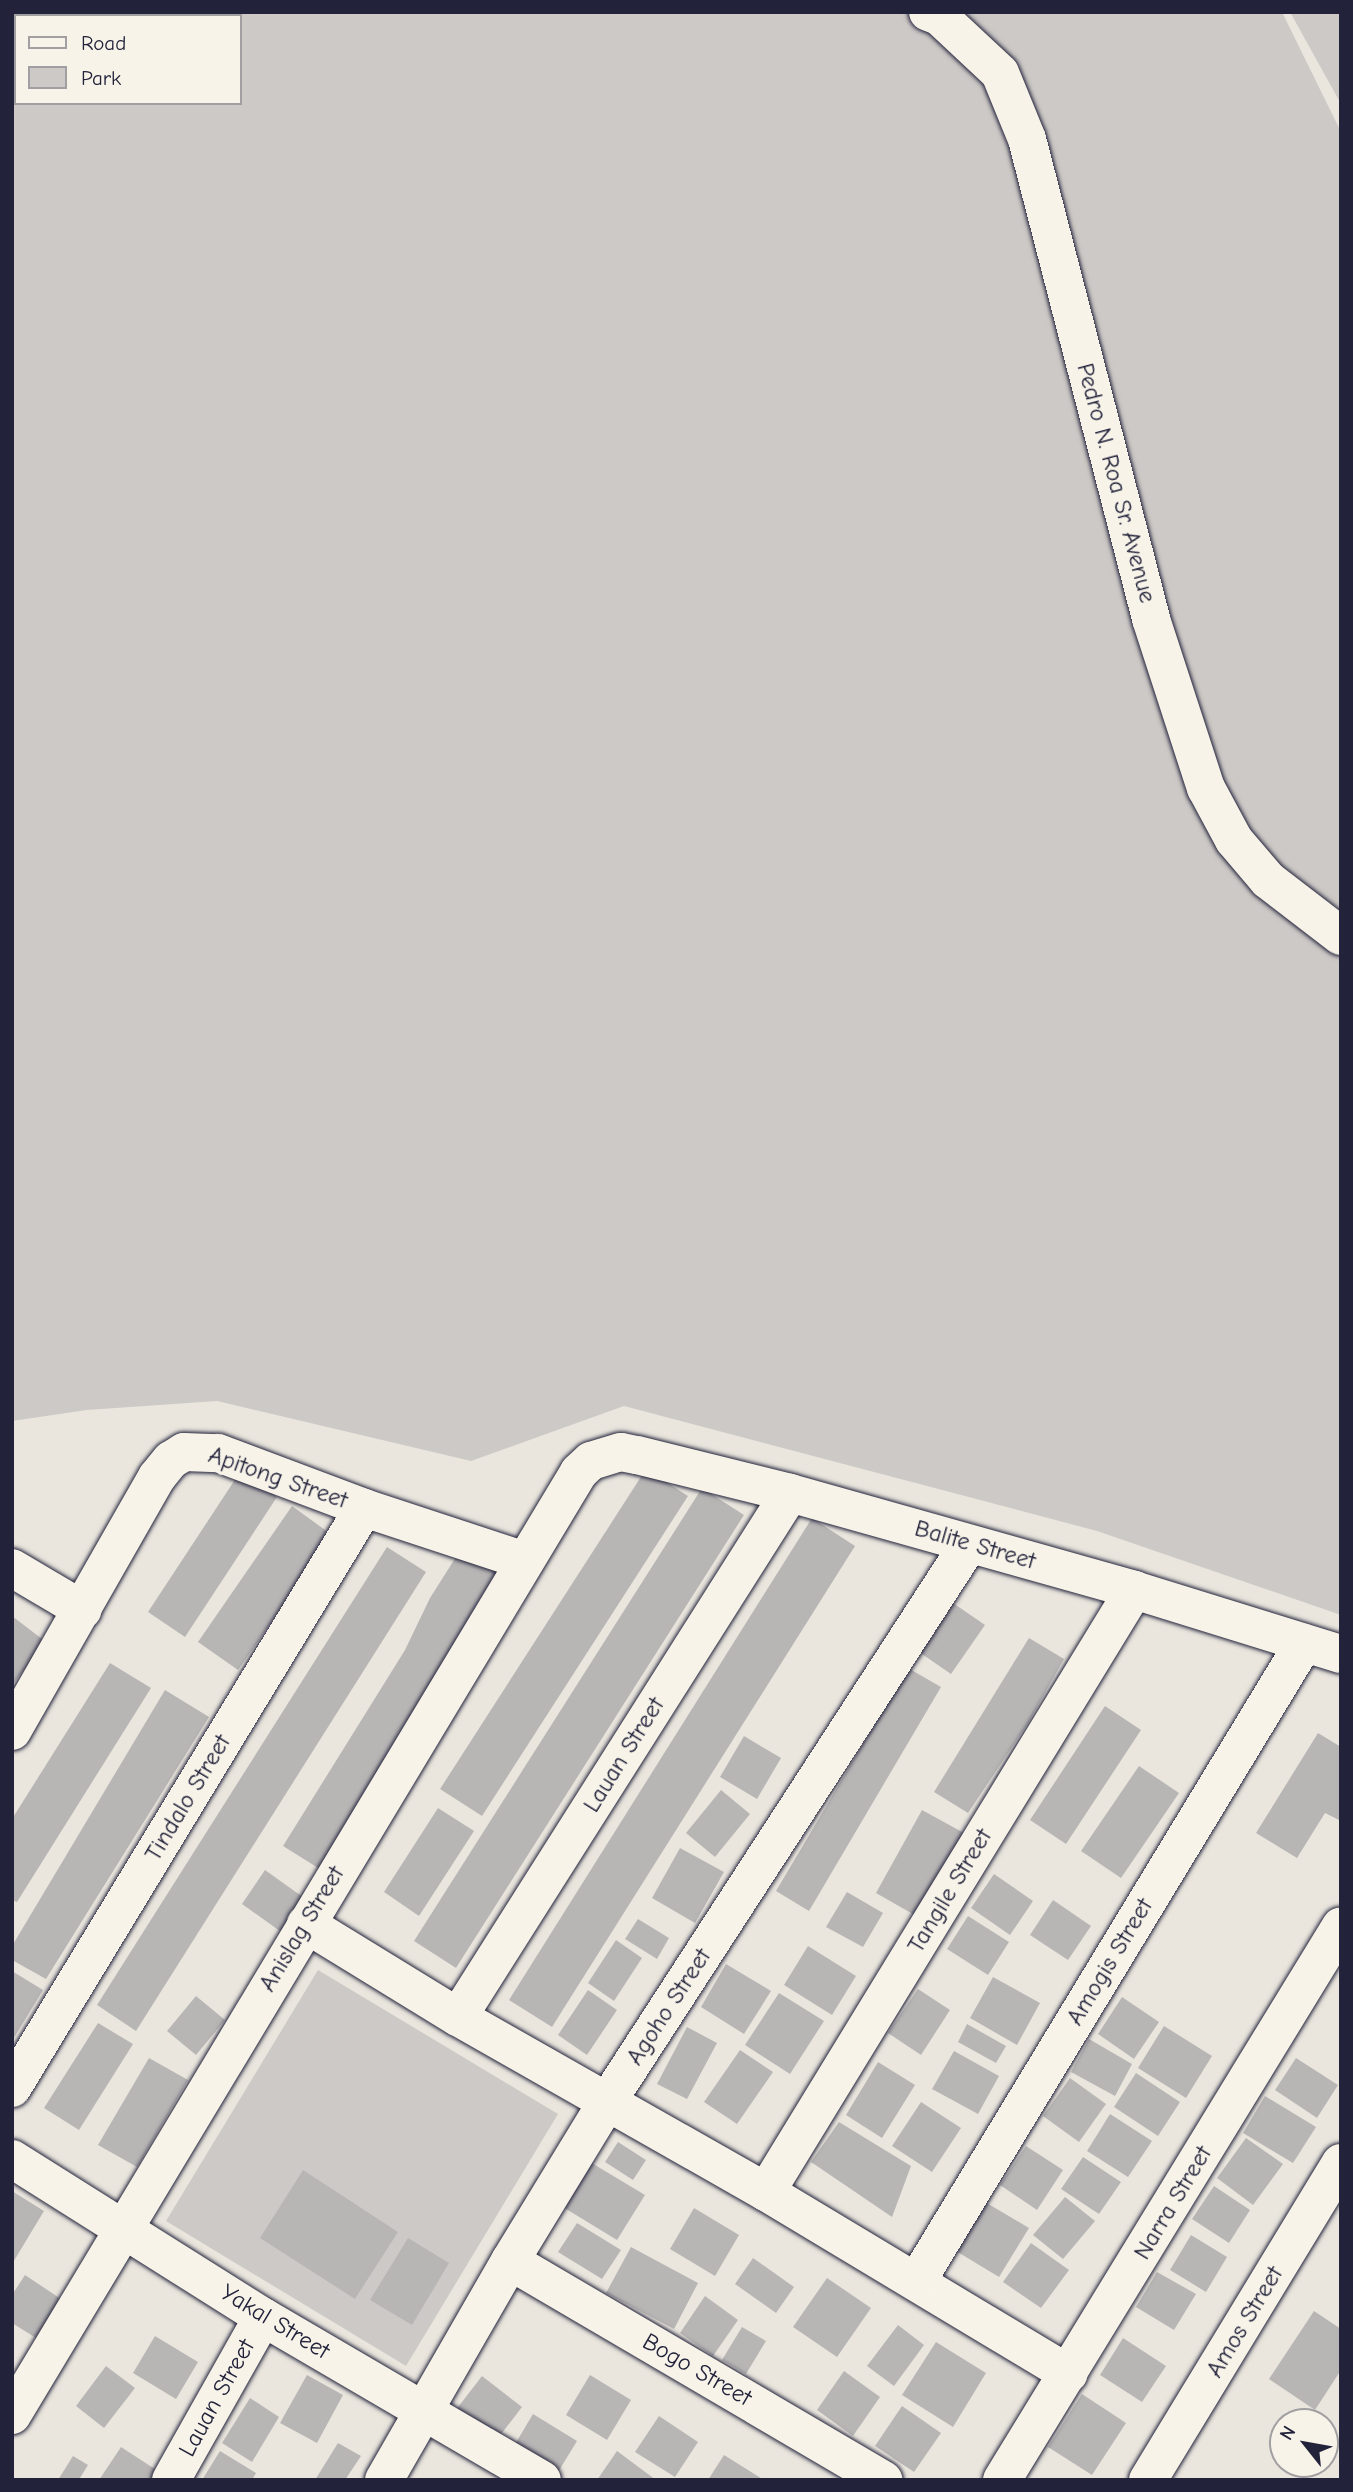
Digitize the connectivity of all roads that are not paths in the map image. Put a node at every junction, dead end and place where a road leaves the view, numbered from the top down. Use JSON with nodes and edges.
{"nodes":[{"id":1,"x":928,"y":12,"type":"edge"},
{"id":2,"x":1341,"y":936,"type":"edge"},
{"id":3,"x":605,"y":1455,"type":"joint"},
{"id":4,"x":790,"y":1493,"type":"junction"},
{"id":5,"x":364,"y":1508,"type":"junction"},
{"id":6,"x":970,"y":1544,"type":"junction"},
{"id":7,"x":526,"y":1561,"type":"junction"},
{"id":8,"x":12,"y":1568,"type":"edge"},
{"id":9,"x":1134,"y":1590,"type":"junction"},
{"id":10,"x":83,"y":1610,"type":"junction"},
{"id":11,"x":1304,"y":1643,"type":"junction"},
{"id":12,"x":1341,"y":1654,"type":"edge"},
{"id":13,"x":12,"y":1731,"type":"edge"},
{"id":14,"x":306,"y":1924,"type":"junction"},
{"id":15,"x":1341,"y":1926,"type":"edge"},
{"id":16,"x":458,"y":2018,"type":"junction"},
{"id":17,"x":12,"y":2088,"type":"edge"},
{"id":18,"x":607,"y":2102,"type":"junction"},
{"id":19,"x":12,"y":2159,"type":"edge"},
{"id":20,"x":1341,"y":2163,"type":"edge"},
{"id":21,"x":766,"y":2192,"type":"junction"},
{"id":22,"x":123,"y":2226,"type":"junction"},
{"id":23,"x":510,"y":2261,"type":"junction"},
{"id":24,"x":917,"y":2281,"type":"junction"},
{"id":25,"x":263,"y":2317,"type":"junction"},
{"id":26,"x":1069,"y":2374,"type":"junction"},
{"id":27,"x":426,"y":2411,"type":"junction"},
{"id":28,"x":12,"y":2415,"type":"edge"},
{"id":29,"x":171,"y":2480,"type":"edge"},
{"id":30,"x":384,"y":2480,"type":"edge"},
{"id":31,"x":542,"y":2480,"type":"edge"},
{"id":32,"x":884,"y":2480,"type":"edge"},
{"id":33,"x":1002,"y":2480,"type":"edge"},
{"id":34,"x":1149,"y":2480,"type":"edge"}],
"edges":[{"from":1,"to":2,"type":"street","name":"Pedro N. Roa Sr. Avenue"},
{"from":3,"to":4,"type":"street","name":"Balite Street"},
{"from":3,"to":7,"type":"street","name":"Anislag Street"},
{"from":4,"to":6,"type":"street","name":"Balite Street"},
{"from":4,"to":16,"type":"street","name":"Lauan Street"},
{"from":5,"to":7,"type":"street","name":"Apitong Street"},
{"from":5,"to":10,"type":"street","name":"Apitong Street"},
{"from":5,"to":17,"type":"street","name":"Tindalo Street"},
{"from":6,"to":9,"type":"street","name":"Balite Street"},
{"from":6,"to":18,"type":"street","name":"Agoho Street"},
{"from":7,"to":14,"type":"street","name":"Anislag Street"},
{"from":8,"to":10,"type":"street"},
{"from":9,"to":11,"type":"street","name":"Balite Street"},
{"from":9,"to":21,"type":"street","name":"Tangile Street"},
{"from":10,"to":13,"type":"street","name":"Apitong Street"},
{"from":11,"to":12,"type":"street","name":"Balite Street"},
{"from":11,"to":24,"type":"street","name":"Amogis Street"},
{"from":14,"to":16,"type":"street"},
{"from":14,"to":22,"type":"street","name":"Anislag Street"},
{"from":15,"to":26,"type":"street","name":"Narra Street"},
{"from":16,"to":18,"type":"street"},
{"from":18,"to":21,"type":"street"},
{"from":18,"to":23,"type":"street","name":"Agoho Street"},
{"from":19,"to":22,"type":"street","name":"Yakal Street"},
{"from":20,"to":34,"type":"street","name":"Amos Street"},
{"from":21,"to":24,"type":"street"},
{"from":22,"to":25,"type":"street","name":"Yakal Street"},
{"from":22,"to":28,"type":"street","name":"Anislag Street"},
{"from":23,"to":27,"type":"street","name":"Agoho Street"},
{"from":23,"to":32,"type":"street","name":"Bogo Street"},
{"from":24,"to":26,"type":"street"},
{"from":25,"to":27,"type":"street","name":"Yakal Street"},
{"from":25,"to":29,"type":"street","name":"Lauan Street"},
{"from":26,"to":33,"type":"street","name":"Narra Street"},
{"from":27,"to":30,"type":"street","name":"Agoho Street"},
{"from":27,"to":31,"type":"street","name":"Yakal Street"}]}
